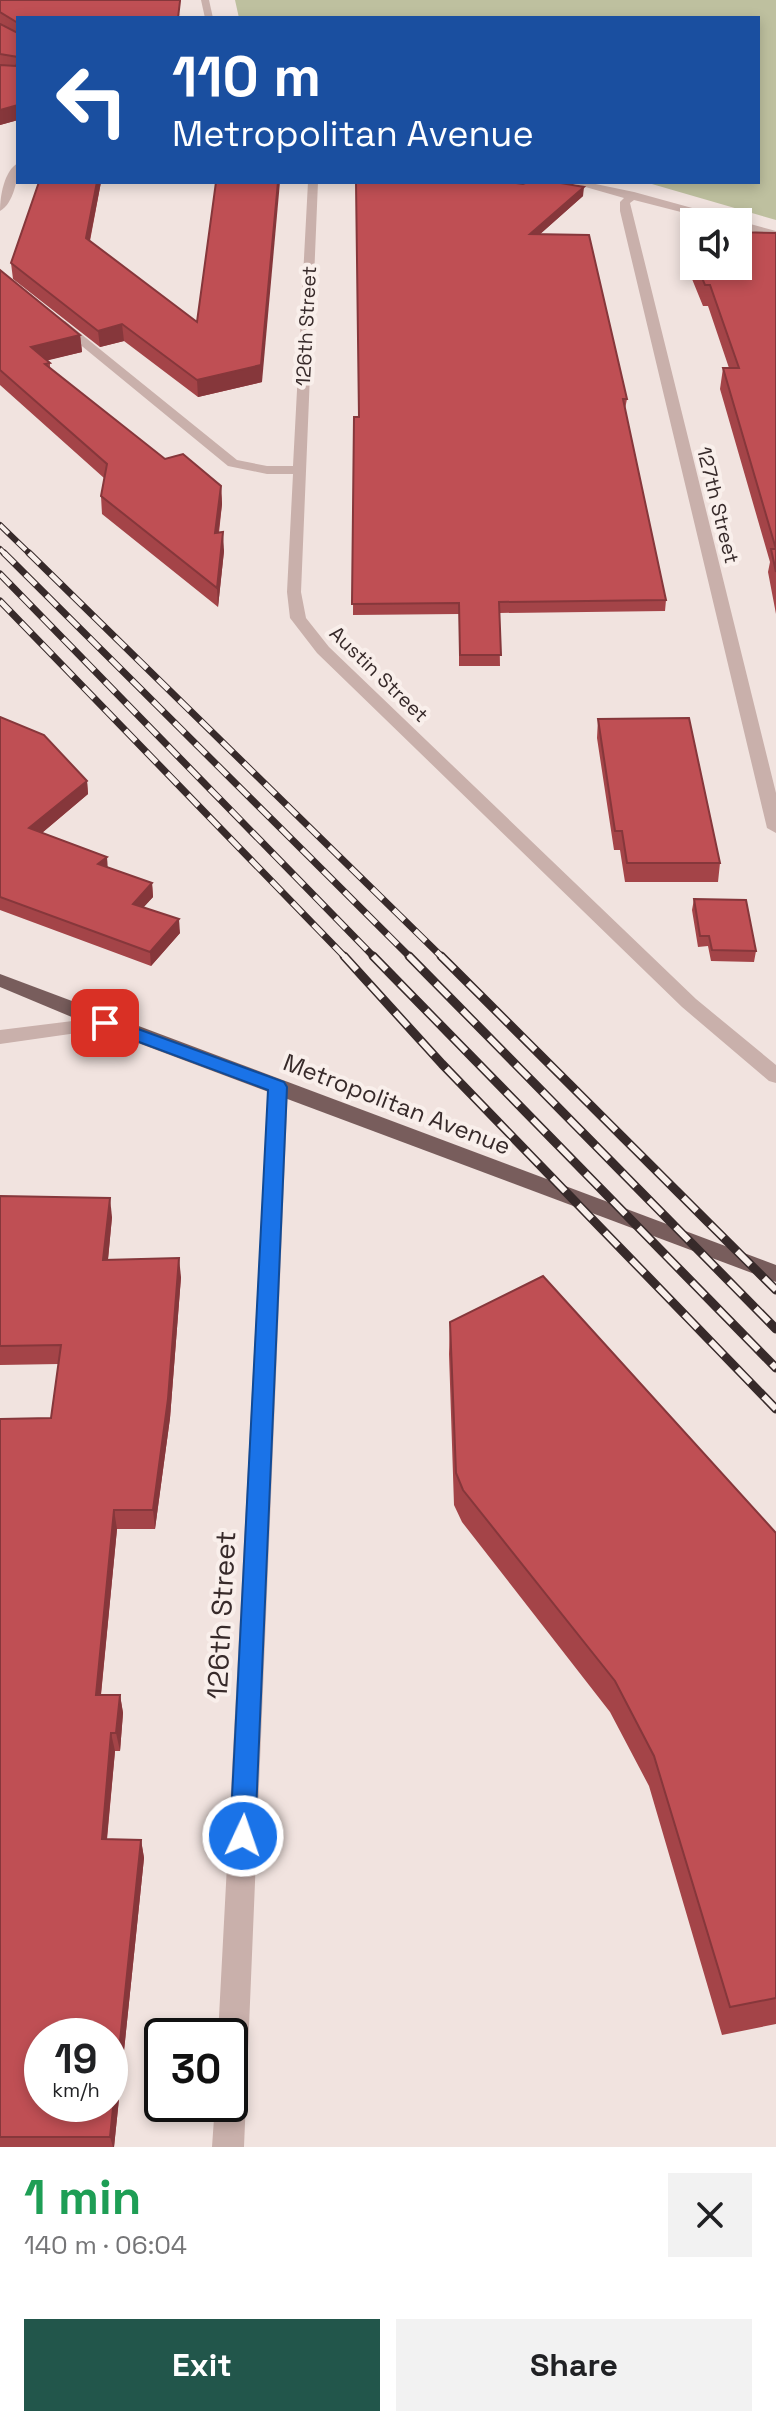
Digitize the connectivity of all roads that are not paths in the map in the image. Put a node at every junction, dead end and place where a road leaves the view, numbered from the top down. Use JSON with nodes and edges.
{"nodes":[{"id":1,"x":16,"y":169,"type":"edge"},
{"id":2,"x":313,"y":184,"type":"edge"},
{"id":3,"x":582,"y":184,"type":"edge"},
{"id":4,"x":634,"y":195,"type":"junction"},
{"id":5,"x":0,"y":208,"type":"edge"},
{"id":6,"x":681,"y":208,"type":"edge"},
{"id":7,"x":752,"y":228,"type":"edge"},
{"id":8,"x":776,"y":235,"type":"edge"},
{"id":9,"x":52,"y":317,"type":"edge"},
{"id":10,"x":300,"y":470,"type":"junction"},
{"id":11,"x":776,"y":828,"type":"edge"},
{"id":12,"x":0,"y":980,"type":"edge"},
{"id":13,"x":105,"y":1023,"type":"junction"},
{"id":14,"x":0,"y":1037,"type":"edge"},
{"id":15,"x":776,"y":1076,"type":"edge"},
{"id":16,"x":278,"y":1087,"type":"junction"},
{"id":17,"x":776,"y":1274,"type":"edge"},
{"id":18,"x":228,"y":2147,"type":"edge"}],
"edges":[{"from":1,"to":5,"type":"street"},
{"from":2,"to":10,"type":"street","name":"126th Street"},
{"from":3,"to":4,"type":"street"},
{"from":4,"to":6,"type":"street"},
{"from":4,"to":11,"type":"street","name":"127th Street"},
{"from":7,"to":8,"type":"street"},
{"from":9,"to":10,"type":"street"},
{"from":10,"to":15,"type":"street","name":"Austin Street"},
{"from":12,"to":13,"type":"main road","name":"Metropolitan Avenue"},
{"from":13,"to":14,"type":"street"},
{"from":13,"to":16,"type":"main road","name":"Metropolitan Avenue"},
{"from":16,"to":17,"type":"main road","name":"Metropolitan Avenue"},
{"from":16,"to":18,"type":"street","name":"126th Street"}]}
